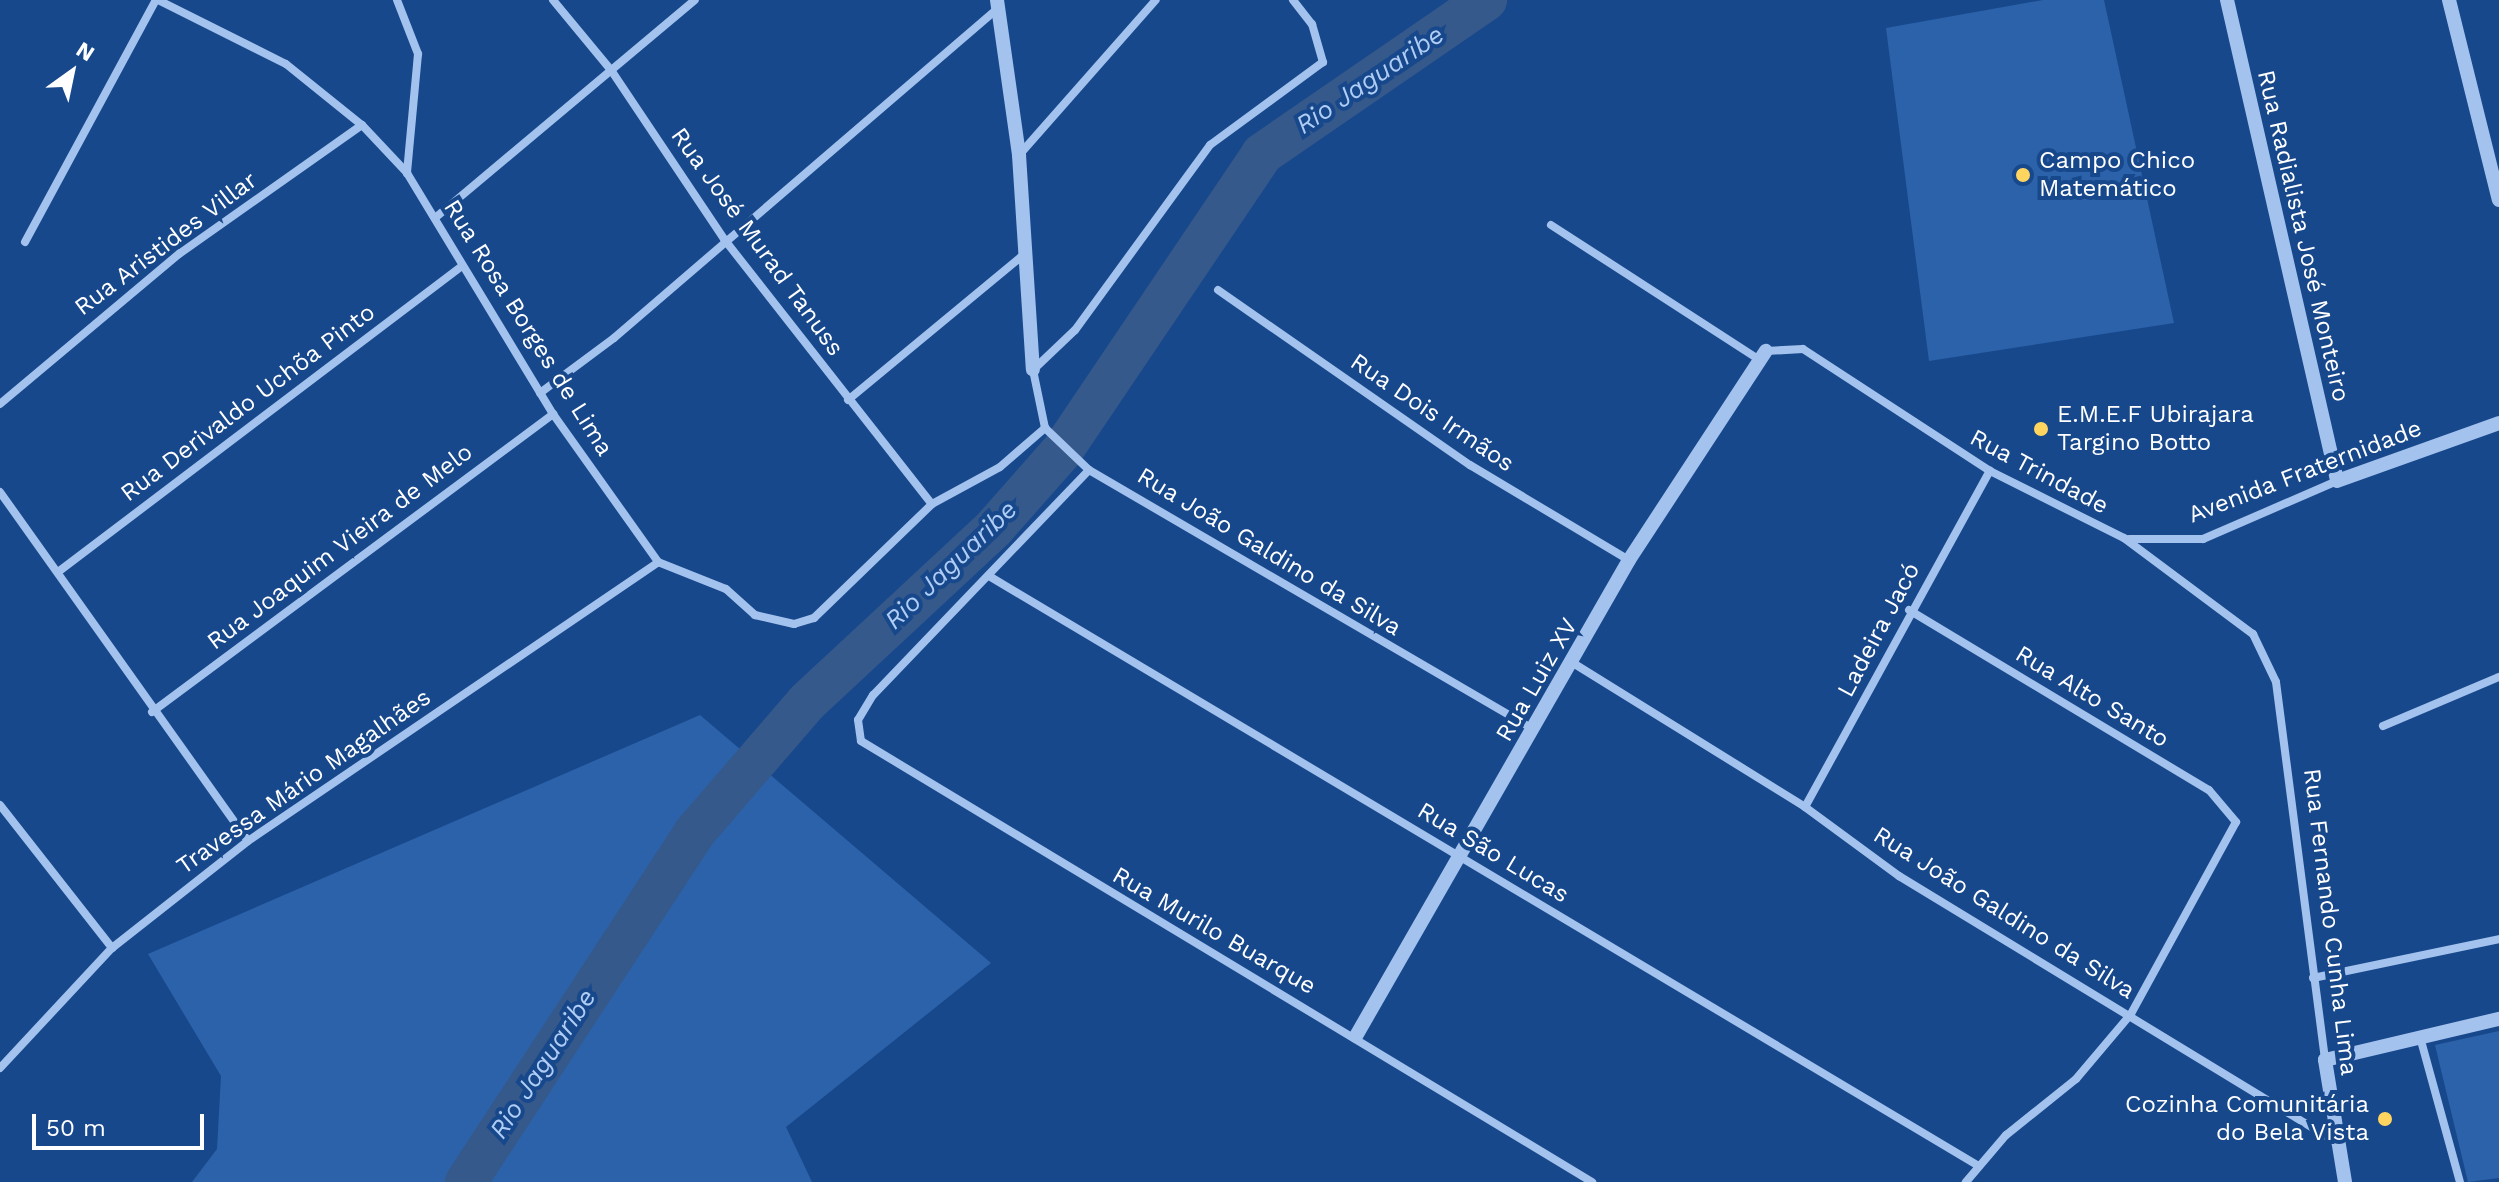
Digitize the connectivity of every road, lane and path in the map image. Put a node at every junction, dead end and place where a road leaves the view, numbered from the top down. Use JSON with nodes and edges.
{"nodes":[{"id":1,"x":157,"y":0,"type":"edge"},
{"id":2,"x":397,"y":0,"type":"edge"},
{"id":3,"x":553,"y":0,"type":"edge"},
{"id":4,"x":695,"y":0,"type":"edge"},
{"id":5,"x":1156,"y":0,"type":"edge"},
{"id":6,"x":1293,"y":0,"type":"edge"},
{"id":7,"x":2227,"y":0,"type":"edge"},
{"id":8,"x":2449,"y":0,"type":"edge"},
{"id":9,"x":997,"y":4,"type":"edge"},
{"id":10,"x":611,"y":70,"type":"junction"},
{"id":11,"x":362,"y":125,"type":"junction"},
{"id":12,"x":1019,"y":155,"type":"junction"},
{"id":13,"x":407,"y":173,"type":"junction"},
{"id":14,"x":2499,"y":200,"type":"edge"},
{"id":15,"x":435,"y":218,"type":"junction"},
{"id":16,"x":1551,"y":225,"type":"dead end"},
{"id":17,"x":724,"y":239,"type":"junction"},
{"id":18,"x":25,"y":242,"type":"dead end"},
{"id":19,"x":1023,"y":255,"type":"junction"},
{"id":20,"x":462,"y":266,"type":"junction"},
{"id":21,"x":1218,"y":290,"type":"dead end"},
{"id":22,"x":1763,"y":355,"type":"junction"},
{"id":23,"x":1033,"y":370,"type":"junction"},
{"id":24,"x":540,"y":393,"type":"junction"},
{"id":25,"x":848,"y":400,"type":"junction"},
{"id":26,"x":0,"y":404,"type":"edge"},
{"id":27,"x":553,"y":414,"type":"junction"},
{"id":28,"x":2499,"y":423,"type":"edge"},
{"id":29,"x":1045,"y":428,"type":"junction"},
{"id":30,"x":1089,"y":470,"type":"junction"},
{"id":31,"x":1990,"y":471,"type":"junction"},
{"id":32,"x":2337,"y":481,"type":"junction"},
{"id":33,"x":0,"y":492,"type":"edge"},
{"id":34,"x":932,"y":504,"type":"junction"},
{"id":35,"x":2124,"y":538,"type":"junction"},
{"id":36,"x":1629,"y":560,"type":"junction"},
{"id":37,"x":658,"y":562,"type":"junction"},
{"id":38,"x":58,"y":572,"type":"junction"},
{"id":39,"x":989,"y":576,"type":"junction"},
{"id":40,"x":1909,"y":610,"type":"junction"},
{"id":41,"x":1573,"y":663,"type":"junction"},
{"id":42,"x":2272,"y":667,"type":"joint"},
{"id":43,"x":2499,"y":677,"type":"edge"},
{"id":44,"x":152,"y":712,"type":"junction"},
{"id":45,"x":2383,"y":726,"type":"dead end"},
{"id":46,"x":1533,"y":729,"type":"junction"},
{"id":47,"x":0,"y":805,"type":"edge"},
{"id":48,"x":1805,"y":807,"type":"junction"},
{"id":49,"x":248,"y":841,"type":"junction"},
{"id":50,"x":1462,"y":858,"type":"junction"},
{"id":51,"x":2499,"y":939,"type":"edge"},
{"id":52,"x":112,"y":948,"type":"junction"},
{"id":53,"x":2313,"y":978,"type":"junction"},
{"id":54,"x":2131,"y":1014,"type":"junction"},
{"id":55,"x":2499,"y":1019,"type":"edge"},
{"id":56,"x":1356,"y":1036,"type":"junction"},
{"id":57,"x":2420,"y":1037,"type":"junction"},
{"id":58,"x":2325,"y":1060,"type":"junction"},
{"id":59,"x":0,"y":1068,"type":"edge"},
{"id":60,"x":2336,"y":1142,"type":"junction"},
{"id":61,"x":1977,"y":1165,"type":"junction"},
{"id":62,"x":1592,"y":1182,"type":"edge"},
{"id":63,"x":1966,"y":1182,"type":"edge"},
{"id":64,"x":2345,"y":1182,"type":"edge"},
{"id":65,"x":2460,"y":1182,"type":"edge"}],
"edges":[{"from":1,"to":11,"type":"street","name":"Rua Rosa Borges de Lima"},
{"from":1,"to":18,"type":"street"},
{"from":2,"to":13,"type":"street"},
{"from":3,"to":10,"type":"street","name":"Rua José Murad Tanuss"},
{"from":4,"to":10,"type":"street"},
{"from":5,"to":12,"type":"street"},
{"from":6,"to":23,"type":"street"},
{"from":7,"to":32,"type":"street","name":"Rua Radialista José Monteiro"},
{"from":8,"to":14,"type":"street"},
{"from":9,"to":12,"type":"street"},
{"from":9,"to":17,"type":"street"},
{"from":10,"to":15,"type":"street"},
{"from":10,"to":17,"type":"street","name":"Rua José Murad Tanuss"},
{"from":11,"to":13,"type":"street","name":"Rua Rosa Borges de Lima"},
{"from":11,"to":26,"type":"street","name":"Rua Aristides Villar"},
{"from":12,"to":19,"type":"street"},
{"from":13,"to":15,"type":"street","name":"Rua Rosa Borges de Lima"},
{"from":15,"to":20,"type":"street","name":"Rua Rosa Borges de Lima"},
{"from":16,"to":22,"type":"street"},
{"from":17,"to":24,"type":"street"},
{"from":17,"to":25,"type":"street","name":"Rua José Murad Tanuss"},
{"from":19,"to":23,"type":"street"},
{"from":19,"to":25,"type":"street"},
{"from":20,"to":24,"type":"street","name":"Rua Rosa Borges de Lima"},
{"from":20,"to":38,"type":"street","name":"Rua Derivaldo Uchõa Pinto"},
{"from":21,"to":36,"type":"street","name":"Rua Dois Irmãos"},
{"from":22,"to":31,"type":"street","name":"Rua Trindade"},
{"from":22,"to":36,"type":"street","name":"Rua Luiz XV"},
{"from":23,"to":29,"type":"street","name":"Rua João Galdino da Silva"},
{"from":24,"to":27,"type":"street","name":"Rua Rosa Borges de Lima"},
{"from":25,"to":34,"type":"street","name":"Rua José Murad Tanuss"},
{"from":27,"to":37,"type":"street","name":"Rua Rosa Borges de Lima"},
{"from":27,"to":44,"type":"street","name":"Rua Joaquim Vieira de Melo"},
{"from":28,"to":32,"type":"street","name":"Avenida Fraternidade"},
{"from":29,"to":30,"type":"street","name":"Rua João Galdino da Silva"},
{"from":29,"to":34,"type":"street"},
{"from":30,"to":39,"type":"street"},
{"from":30,"to":46,"type":"street","name":"Rua João Galdino da Silva"},
{"from":31,"to":35,"type":"street","name":"Rua Trindade"},
{"from":31,"to":40,"type":"street","name":"Ladeira Jacó"},
{"from":32,"to":35,"type":"street","name":"Avenida Fraternidade"},
{"from":33,"to":38,"type":"street"},
{"from":34,"to":37,"type":"street"},
{"from":35,"to":42,"type":"street","name":"Rua Trindade"},
{"from":36,"to":41,"type":"street","name":"Rua Luiz XV"},
{"from":37,"to":49,"type":"street","name":"Travessa Mário Magalhães"},
{"from":38,"to":44,"type":"street"},
{"from":39,"to":50,"type":"street","name":"Rua São Lucas"},
{"from":39,"to":56,"type":"street","name":"Rua Murilo Buarque"},
{"from":40,"to":48,"type":"street","name":"Ladeira Jacó"},
{"from":40,"to":54,"type":"street","name":"Rua Alto Santo"},
{"from":41,"to":46,"type":"street","name":"Rua Luiz XV"},
{"from":41,"to":48,"type":"street","name":"Rua João Galdino da Silva"},
{"from":42,"to":53,"type":"street","name":"Rua Fernando Cunha Lima"},
{"from":43,"to":45,"type":"street"},
{"from":44,"to":49,"type":"street"},
{"from":46,"to":50,"type":"street","name":"Rua Luiz XV"},
{"from":47,"to":52,"type":"street"},
{"from":48,"to":54,"type":"street","name":"Rua João Galdino da Silva"},
{"from":49,"to":52,"type":"street","name":"Travessa Mário Magalhães"},
{"from":50,"to":56,"type":"street","name":"Rua Luiz XV"},
{"from":50,"to":61,"type":"street","name":"Rua São Lucas"},
{"from":51,"to":53,"type":"street"},
{"from":52,"to":59,"type":"street","name":"Travessa Mário Magalhães"},
{"from":53,"to":58,"type":"street","name":"Rua Fernando Cunha Lima"},
{"from":54,"to":60,"type":"street","name":"Rua João Galdino da Silva"},
{"from":54,"to":61,"type":"street"},
{"from":55,"to":57,"type":"street"},
{"from":56,"to":62,"type":"street","name":"Rua Murilo Buarque"},
{"from":57,"to":58,"type":"street"},
{"from":57,"to":65,"type":"street"},
{"from":58,"to":60,"type":"street","name":"Rua Fernando Cunha Lima"},
{"from":60,"to":64,"type":"street","name":"Rua Fernando Cunha Lima"},
{"from":61,"to":63,"type":"street"}]}
